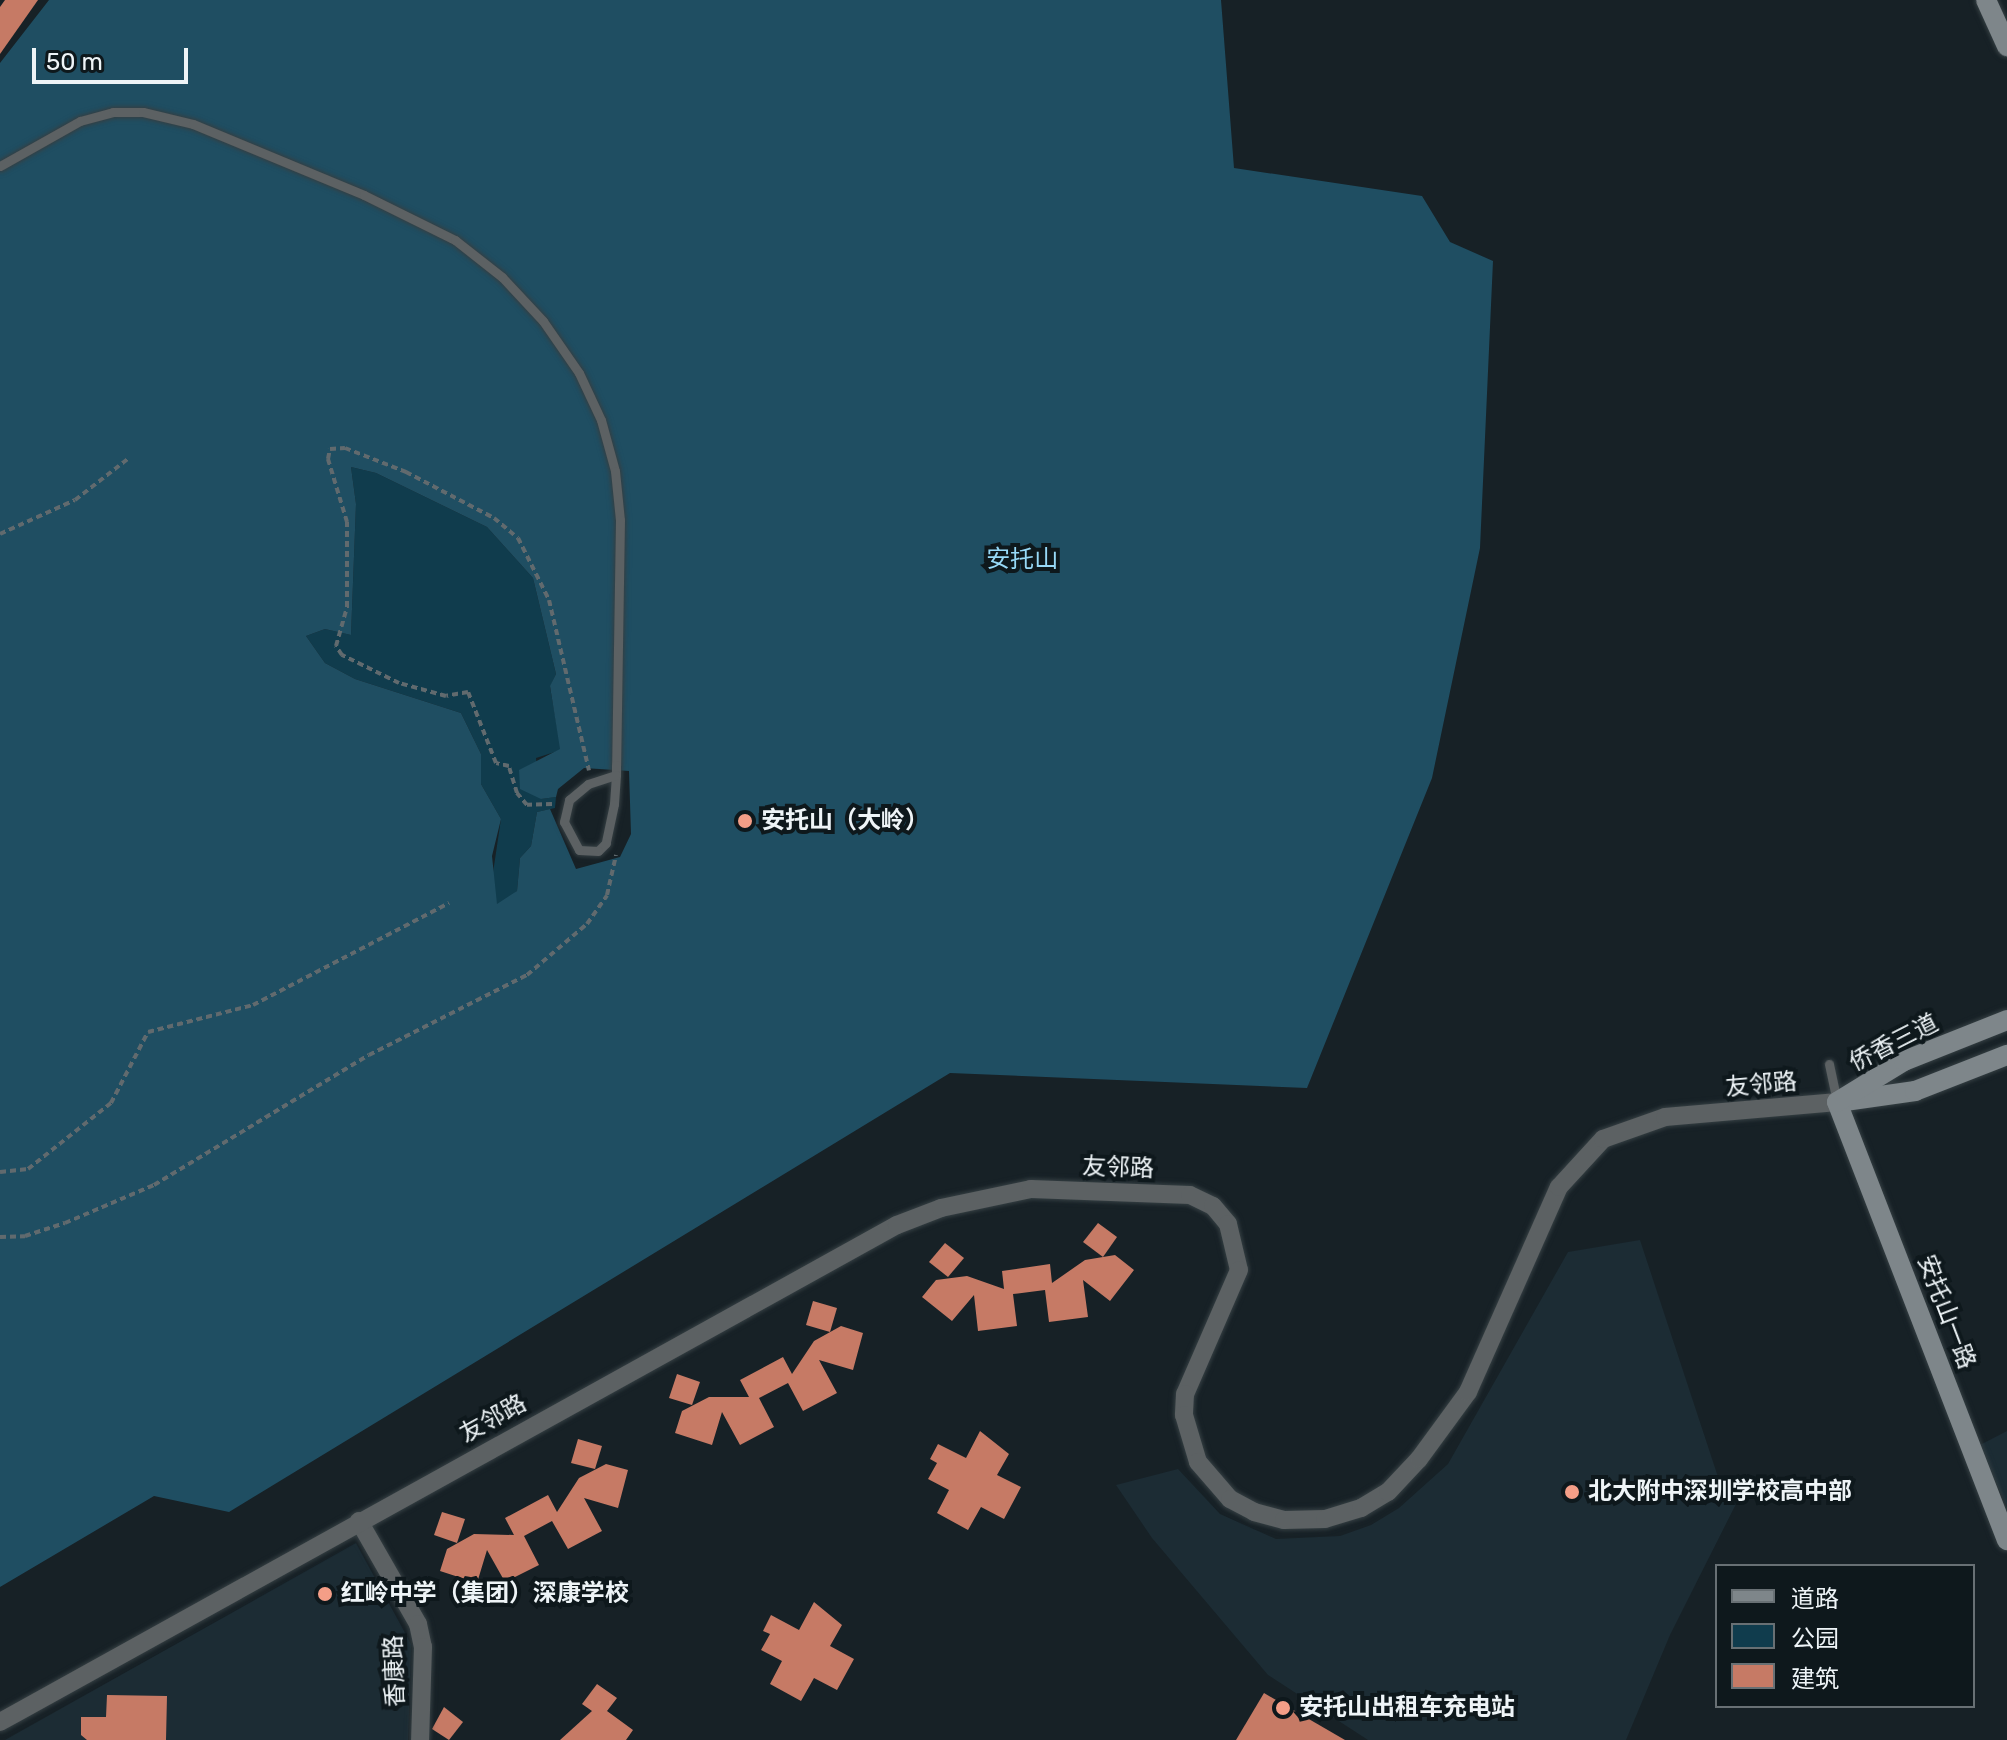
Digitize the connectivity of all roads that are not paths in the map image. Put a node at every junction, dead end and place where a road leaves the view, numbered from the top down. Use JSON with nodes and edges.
{"nodes":[{"id":1,"x":1986,"y":0,"type":"edge"},
{"id":2,"x":2002,"y":22,"type":"edge"},
{"id":3,"x":2007,"y":46,"type":"edge"},
{"id":4,"x":0,"y":166,"type":"edge"},
{"id":5,"x":616,"y":775,"type":"junction"},
{"id":6,"x":2007,"y":1020,"type":"edge"},
{"id":7,"x":2007,"y":1055,"type":"edge"},
{"id":8,"x":1829,"y":1064,"type":"dead end"},
{"id":9,"x":1837,"y":1102,"type":"junction"},
{"id":10,"x":359,"y":1521,"type":"junction"},
{"id":11,"x":2007,"y":1540,"type":"edge"},
{"id":12,"x":0,"y":1722,"type":"edge"},
{"id":13,"x":420,"y":1740,"type":"edge"}],
"edges":[{"from":1,"to":2,"type":"street"},
{"from":2,"to":3,"type":"street"},
{"from":4,"to":5,"type":"lane"},
{"from":5,"to":5,"type":"lane"},
{"from":6,"to":9,"type":"street","name":"侨香三道"},
{"from":7,"to":9,"type":"street","name":"侨香三道"},
{"from":8,"to":9,"type":"lane"},
{"from":9,"to":10,"type":"street","name":"友邻路"},
{"from":9,"to":11,"type":"street","name":"安托山一路"},
{"from":10,"to":12,"type":"street","name":"友邻路"},
{"from":10,"to":13,"type":"street","name":"香康路"}]}
